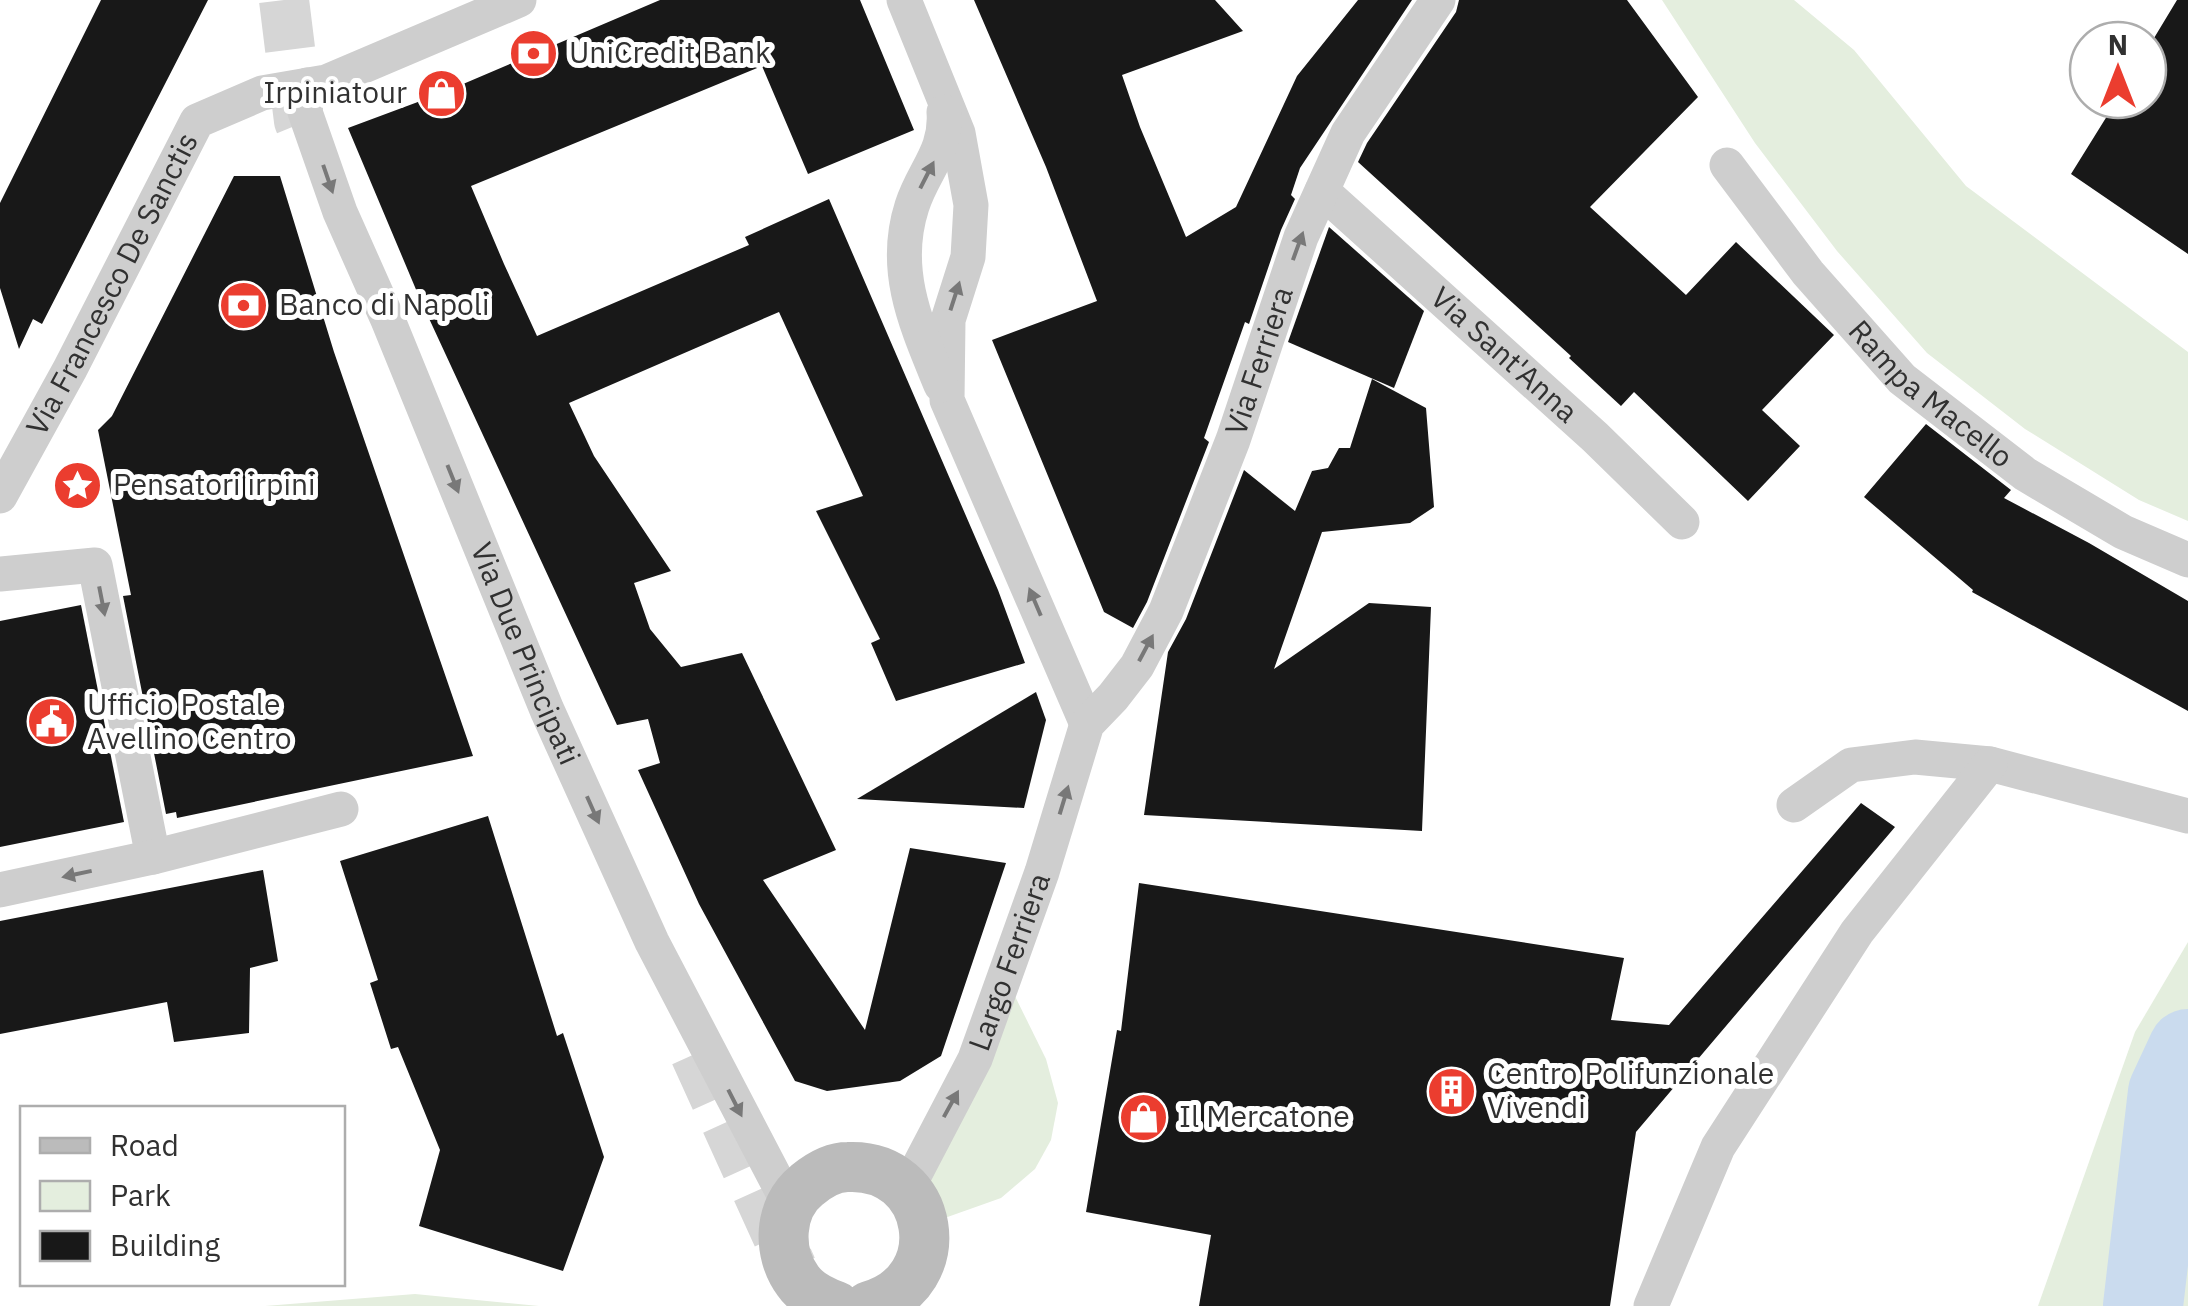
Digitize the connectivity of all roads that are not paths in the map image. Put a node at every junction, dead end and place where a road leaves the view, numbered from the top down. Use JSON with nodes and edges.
{"nodes":[{"id":1,"x":519,"y":0,"type":"edge"},
{"id":2,"x":904,"y":0,"type":"edge"},
{"id":3,"x":1438,"y":0,"type":"edge"},
{"id":4,"x":306,"y":85,"type":"junction"},
{"id":5,"x":941,"y":94,"type":"junction"},
{"id":6,"x":1727,"y":165,"type":"dead end"},
{"id":7,"x":1322,"y":192,"type":"junction"},
{"id":8,"x":947,"y":400,"type":"junction"},
{"id":9,"x":0,"y":496,"type":"edge"},
{"id":10,"x":1682,"y":522,"type":"dead end"},
{"id":11,"x":2188,"y":560,"type":"edge"},
{"id":12,"x":0,"y":574,"type":"edge"},
{"id":13,"x":1087,"y":724,"type":"junction"},
{"id":14,"x":1990,"y":764,"type":"junction"},
{"id":15,"x":1794,"y":805,"type":"dead end"},
{"id":16,"x":341,"y":809,"type":"dead end"},
{"id":17,"x":2188,"y":816,"type":"edge"},
{"id":18,"x":153,"y":858,"type":"junction"},
{"id":19,"x":0,"y":890,"type":"edge"},
{"id":20,"x":906,"y":1191,"type":"junction"},
{"id":21,"x":790,"y":1206,"type":"junction"},
{"id":22,"x":812,"y":1299,"type":"edge"},
{"id":23,"x":869,"y":1306,"type":"edge"},
{"id":24,"x":1651,"y":1306,"type":"edge"}],
"edges":[{"from":1,"to":4,"type":"street","name":"Via Francesco De Sanctis"},
{"from":2,"to":5,"type":"street"},
{"from":3,"to":7,"type":"street","name":"Via Ferriera"},
{"from":4,"to":9,"type":"street","name":"Via Francesco De Sanctis"},
{"from":4,"to":21,"type":"street","name":"Via Due Principati","one_way":true},
{"from":8,"to":5,"type":"street","one_way":true},
{"from":8,"to":5,"type":"street","one_way":true},
{"from":6,"to":11,"type":"street","name":"Rampa Macello"},
{"from":7,"to":10,"type":"street","name":"Via Sant'Anna"},
{"from":13,"to":7,"type":"street","name":"Via Ferriera","one_way":true},
{"from":13,"to":8,"type":"street","one_way":true},
{"from":12,"to":18,"type":"street","one_way":true},
{"from":20,"to":13,"type":"street","name":"Largo Ferriera","one_way":true},
{"from":14,"to":15,"type":"street"},
{"from":14,"to":17,"type":"street"},
{"from":14,"to":24,"type":"street"},
{"from":16,"to":18,"type":"street"},
{"from":18,"to":19,"type":"street","one_way":true},
{"from":20,"to":21,"type":"street"},
{"from":20,"to":23,"type":"street"},
{"from":21,"to":22,"type":"street"}]}
